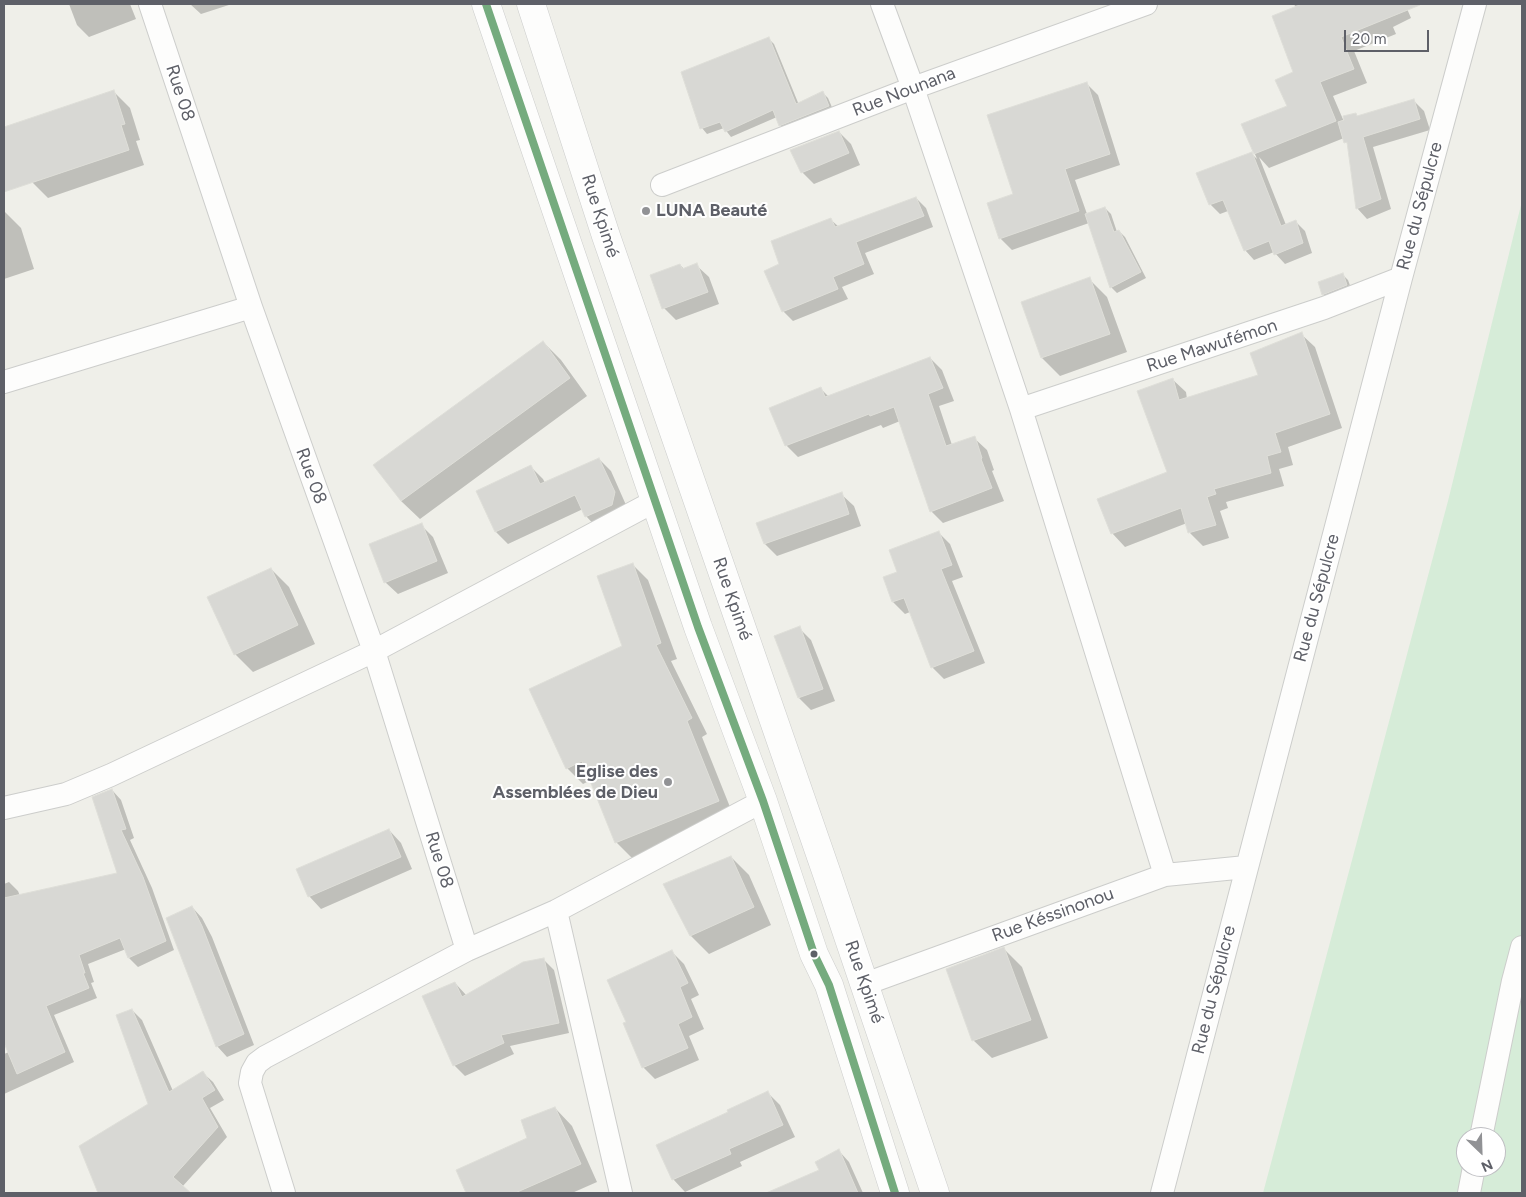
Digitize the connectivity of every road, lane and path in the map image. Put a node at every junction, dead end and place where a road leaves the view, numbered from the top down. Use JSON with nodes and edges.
{"nodes":[{"id":1,"x":150,"y":4,"type":"edge"},
{"id":2,"x":486,"y":4,"type":"edge"},
{"id":3,"x":530,"y":4,"type":"edge"},
{"id":4,"x":882,"y":4,"type":"edge"},
{"id":5,"x":1146,"y":4,"type":"edge"},
{"id":6,"x":1475,"y":4,"type":"edge"},
{"id":7,"x":913,"y":88,"type":"junction"},
{"id":8,"x":662,"y":185,"type":"dead end"},
{"id":9,"x":1401,"y":278,"type":"junction"},
{"id":10,"x":251,"y":308,"type":"junction"},
{"id":11,"x":4,"y":382,"type":"edge"},
{"id":12,"x":1021,"y":409,"type":"junction"},
{"id":13,"x":655,"y":501,"type":"junction"},
{"id":14,"x":374,"y":651,"type":"junction"},
{"id":15,"x":762,"y":801,"type":"junction"},
{"id":16,"x":4,"y":808,"type":"edge"},
{"id":17,"x":1246,"y":868,"type":"junction"},
{"id":18,"x":1165,"y":875,"type":"junction"},
{"id":19,"x":556,"y":911,"type":"junction"},
{"id":20,"x":1522,"y":947,"type":"edge"},
{"id":21,"x":467,"y":950,"type":"junction"},
{"id":22,"x":865,"y":984,"type":"junction"},
{"id":23,"x":1483,"y":1127,"type":"edge"},
{"id":24,"x":1472,"y":1177,"type":"edge"},
{"id":25,"x":284,"y":1193,"type":"edge"},
{"id":26,"x":621,"y":1193,"type":"edge"},
{"id":27,"x":895,"y":1193,"type":"edge"},
{"id":28,"x":935,"y":1193,"type":"edge"},
{"id":29,"x":1162,"y":1193,"type":"edge"},
{"id":30,"x":1469,"y":1193,"type":"edge"}],
"edges":[{"from":1,"to":10,"type":"street","name":"Rue 08"},
{"from":2,"to":13,"type":"main road","name":"Rue Kpimé"},
{"from":3,"to":22,"type":"main road","name":"Rue Kpimé"},
{"from":4,"to":7,"type":"street"},
{"from":5,"to":7,"type":"street","name":"Rue Nounana"},
{"from":6,"to":9,"type":"street","name":"Rue du Sépulcre"},
{"from":7,"to":8,"type":"street","name":"Rue Nounana"},
{"from":7,"to":12,"type":"street"},
{"from":9,"to":12,"type":"street","name":"Rue Mawufémon"},
{"from":9,"to":17,"type":"street","name":"Rue du Sépulcre"},
{"from":10,"to":11,"type":"street"},
{"from":10,"to":14,"type":"street","name":"Rue 08"},
{"from":12,"to":18,"type":"street"},
{"from":13,"to":14,"type":"street"},
{"from":13,"to":15,"type":"main road","name":"Rue Kpimé"},
{"from":14,"to":16,"type":"street"},
{"from":14,"to":21,"type":"street","name":"Rue 08"},
{"from":15,"to":19,"type":"street"},
{"from":15,"to":27,"type":"main road","name":"Rue Kpimé"},
{"from":17,"to":18,"type":"street","name":"Rue Késsinonou"},
{"from":17,"to":29,"type":"street","name":"Rue du Sépulcre"},
{"from":18,"to":22,"type":"street","name":"Rue Késsinonou"},
{"from":19,"to":21,"type":"street"},
{"from":19,"to":26,"type":"street"},
{"from":20,"to":23,"type":"street"},
{"from":21,"to":25,"type":"street"},
{"from":22,"to":28,"type":"main road","name":"Rue Kpimé"},
{"from":24,"to":30,"type":"street"}]}
